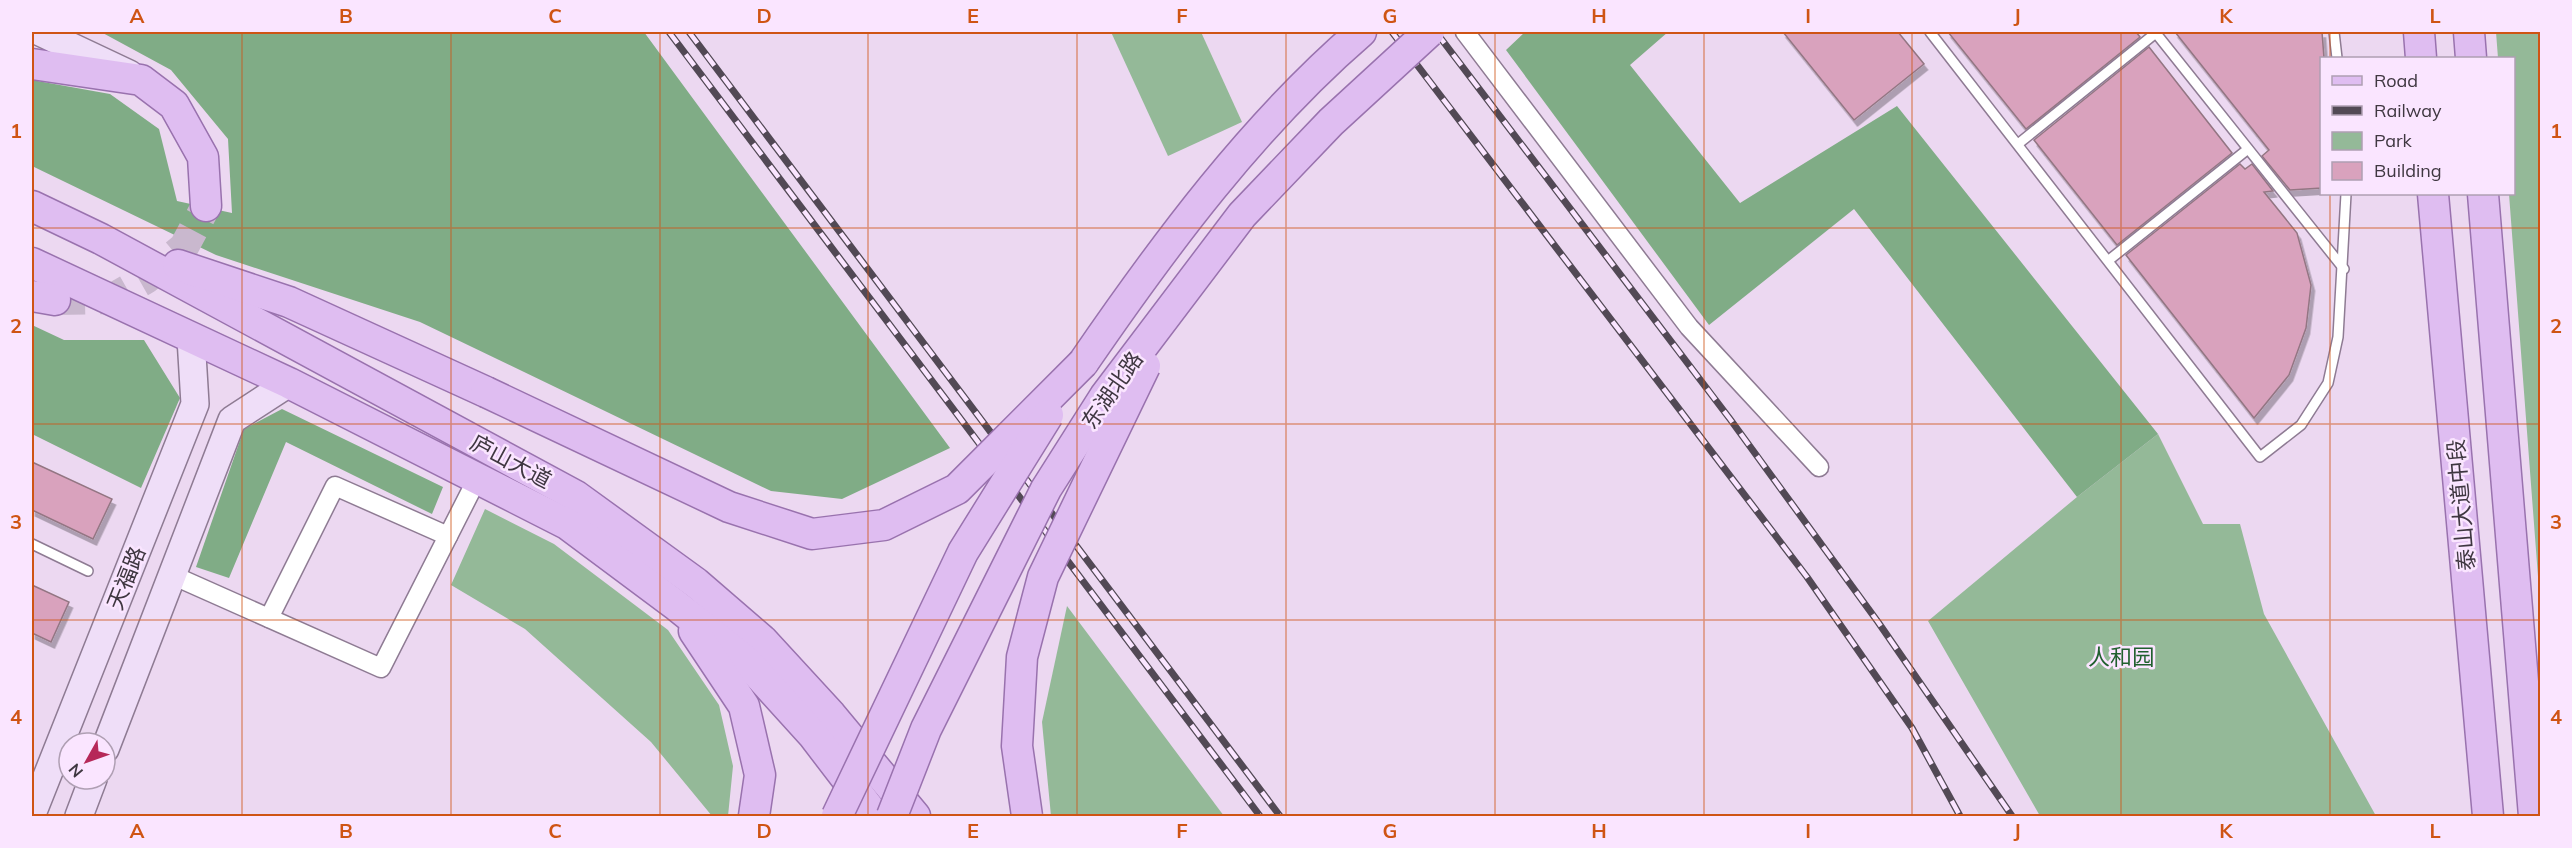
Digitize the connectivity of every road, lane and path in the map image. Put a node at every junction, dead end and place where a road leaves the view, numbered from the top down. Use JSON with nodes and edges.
{"nodes":[{"id":1,"x":40,"y":32,"type":"edge"},
{"id":2,"x":1361,"y":32,"type":"edge"},
{"id":3,"x":1429,"y":32,"type":"edge"},
{"id":4,"x":1465,"y":32,"type":"edge"},
{"id":5,"x":1930,"y":32,"type":"edge"},
{"id":6,"x":2156,"y":32,"type":"edge"},
{"id":7,"x":2334,"y":32,"type":"edge"},
{"id":8,"x":2419,"y":32,"type":"edge"},
{"id":9,"x":2469,"y":32,"type":"edge"},
{"id":10,"x":2337,"y":57,"type":"edge"},
{"id":11,"x":2421,"y":57,"type":"edge"},
{"id":12,"x":2471,"y":57,"type":"edge"},
{"id":13,"x":32,"y":64,"type":"edge"},
{"id":14,"x":141,"y":80,"type":"junction"},
{"id":15,"x":2018,"y":144,"type":"junction"},
{"id":16,"x":2248,"y":149,"type":"junction"},
{"id":17,"x":2346,"y":195,"type":"edge"},
{"id":18,"x":2433,"y":195,"type":"edge"},
{"id":19,"x":2482,"y":195,"type":"edge"},
{"id":20,"x":32,"y":206,"type":"edge"},
{"id":21,"x":206,"y":206,"type":"tunnel mouth"},
{"id":22,"x":101,"y":239,"type":"junction"},
{"id":23,"x":2109,"y":260,"type":"junction"},
{"id":24,"x":32,"y":263,"type":"edge"},
{"id":25,"x":2344,"y":269,"type":"junction"},
{"id":26,"x":1176,"y":303,"type":"junction"},
{"id":27,"x":191,"y":338,"type":"junction"},
{"id":28,"x":1083,"y":363,"type":"junction"},
{"id":29,"x":289,"y":383,"type":"junction"},
{"id":30,"x":1819,"y":467,"type":"dead end"},
{"id":31,"x":477,"y":479,"type":"junction"},
{"id":32,"x":448,"y":536,"type":"junction"},
{"id":33,"x":32,"y":544,"type":"edge"},
{"id":34,"x":88,"y":571,"type":"dead end"},
{"id":35,"x":172,"y":575,"type":"junction"},
{"id":36,"x":677,"y":606,"type":"junction"},
{"id":37,"x":269,"y":618,"type":"junction"},
{"id":38,"x":112,"y":731,"type":"edge"},
{"id":39,"x":88,"y":791,"type":"edge"},
{"id":40,"x":32,"y":814,"type":"edge"},
{"id":41,"x":79,"y":816,"type":"edge"},
{"id":42,"x":754,"y":816,"type":"edge"},
{"id":43,"x":837,"y":816,"type":"edge"},
{"id":44,"x":875,"y":816,"type":"edge"},
{"id":45,"x":892,"y":816,"type":"edge"},
{"id":46,"x":915,"y":816,"type":"edge"},
{"id":47,"x":1026,"y":816,"type":"edge"},
{"id":48,"x":2488,"y":816,"type":"edge"},
{"id":49,"x":2534,"y":816,"type":"edge"}],
"edges":[{"from":1,"to":14,"type":"street"},
{"from":2,"to":28,"type":"main road","name":"东湖北路"},
{"from":3,"to":26,"type":"main road","name":"东湖北路","bridge":true},
{"from":4,"to":30,"type":"street"},
{"from":5,"to":15,"type":"lane"},
{"from":6,"to":15,"type":"lane"},
{"from":6,"to":16,"type":"lane"},
{"from":7,"to":10,"type":"lane"},
{"from":8,"to":11,"type":"main road"},
{"from":9,"to":12,"type":"main road"},
{"from":13,"to":14,"type":"main road"},
{"from":14,"to":21,"type":"main road"},
{"from":15,"to":23,"type":"lane"},
{"from":16,"to":23,"type":"lane"},
{"from":16,"to":25,"type":"lane"},
{"from":17,"to":25,"type":"lane"},
{"from":18,"to":48,"type":"main road","name":"泰山大道中段"},
{"from":19,"to":49,"type":"main road"},
{"from":20,"to":22,"type":"main road","name":"庐山大道"},
{"from":22,"to":28,"type":"main road","bridge":true},
{"from":22,"to":46,"type":"main road","name":"庐山大道"},
{"from":23,"to":25,"type":"lane"},
{"from":24,"to":27,"type":"main road","name":"庐山大道"},
{"from":26,"to":45,"type":"main road","name":"东湖北路","bridge":true},
{"from":26,"to":47,"type":"main road","bridge":true},
{"from":27,"to":29,"type":"main road","name":"庐山大道"},
{"from":27,"to":40,"type":"street","name":"天福路"},
{"from":28,"to":43,"type":"main road","name":"东湖北路","bridge":true},
{"from":29,"to":31,"type":"main road","name":"庐山大道"},
{"from":29,"to":35,"type":"street","name":"天福路"},
{"from":31,"to":32,"type":"street"},
{"from":31,"to":36,"type":"main road","name":"庐山大道"},
{"from":32,"to":37,"type":"street"},
{"from":32,"to":37,"type":"street"},
{"from":33,"to":34,"type":"lane"},
{"from":35,"to":37,"type":"street"},
{"from":35,"to":38,"type":"street","name":"天福路"},
{"from":36,"to":42,"type":"main road"},
{"from":36,"to":44,"type":"main road","name":"庐山大道"},
{"from":39,"to":41,"type":"street"}]}
